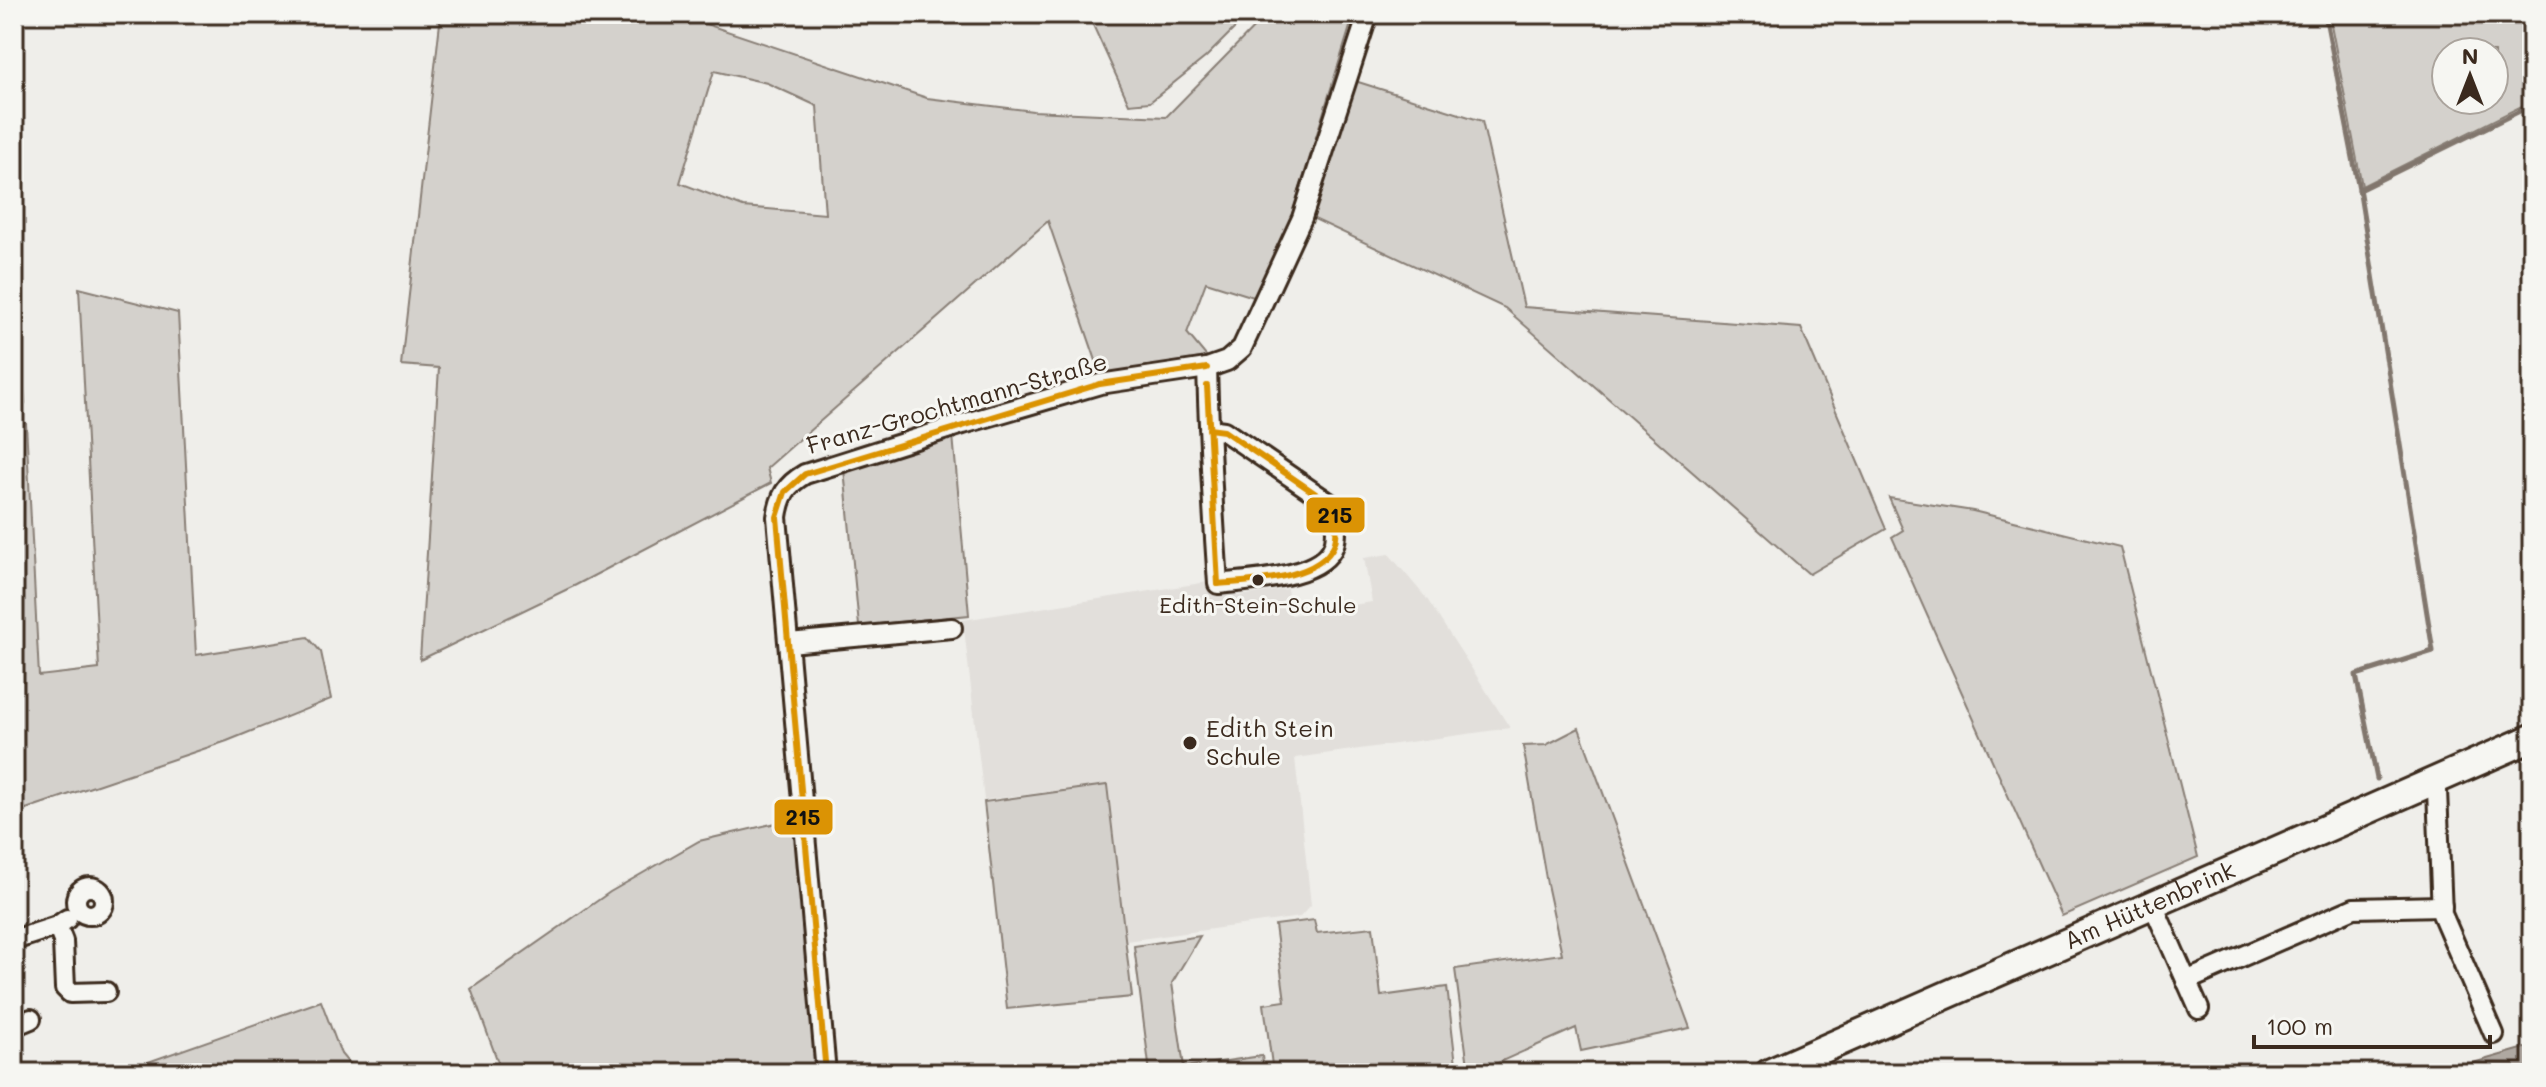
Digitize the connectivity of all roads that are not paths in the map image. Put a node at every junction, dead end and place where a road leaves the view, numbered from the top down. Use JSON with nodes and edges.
{"nodes":[{"id":1,"x":1368,"y":14,"type":"edge"},
{"id":2,"x":1207,"y":368,"type":"junction"},
{"id":3,"x":1209,"y":429,"type":"junction"},
{"id":4,"x":952,"y":628,"type":"dead end"},
{"id":5,"x":789,"y":643,"type":"junction"},
{"id":6,"x":2532,"y":738,"type":"edge"},
{"id":7,"x":2433,"y":782,"type":"junction"},
{"id":8,"x":2153,"y":905,"type":"junction"},
{"id":9,"x":2442,"y":906,"type":"junction"},
{"id":10,"x":79,"y":910,"type":"dead end"},
{"id":11,"x":57,"y":926,"type":"junction"},
{"id":12,"x":14,"y":940,"type":"edge"},
{"id":13,"x":2186,"y":981,"type":"junction"},
{"id":14,"x":106,"y":992,"type":"dead end"},
{"id":15,"x":2199,"y":1009,"type":"dead end"},
{"id":16,"x":2494,"y":1034,"type":"dead end"},
{"id":17,"x":826,"y":1073,"type":"edge"},
{"id":18,"x":1769,"y":1073,"type":"edge"}],
"edges":[{"from":1,"to":2,"type":"street","name":"Franz-Grochtmann-Straße"},
{"from":2,"to":3,"type":"street"},
{"from":2,"to":5,"type":"street","name":"Franz-Grochtmann-Straße"},
{"from":3,"to":3,"type":"street"},
{"from":4,"to":5,"type":"street"},
{"from":5,"to":17,"type":"street","name":"Franz-Grochtmann-Straße"},
{"from":6,"to":7,"type":"street","name":"Am Hüttenbrink"},
{"from":7,"to":8,"type":"street","name":"Am Hüttenbrink"},
{"from":7,"to":9,"type":"street"},
{"from":8,"to":13,"type":"street"},
{"from":8,"to":18,"type":"street","name":"Am Hüttenbrink"},
{"from":9,"to":13,"type":"street"},
{"from":9,"to":16,"type":"street"},
{"from":10,"to":11,"type":"street"},
{"from":11,"to":12,"type":"street"},
{"from":11,"to":14,"type":"street"},
{"from":13,"to":15,"type":"street"}]}
